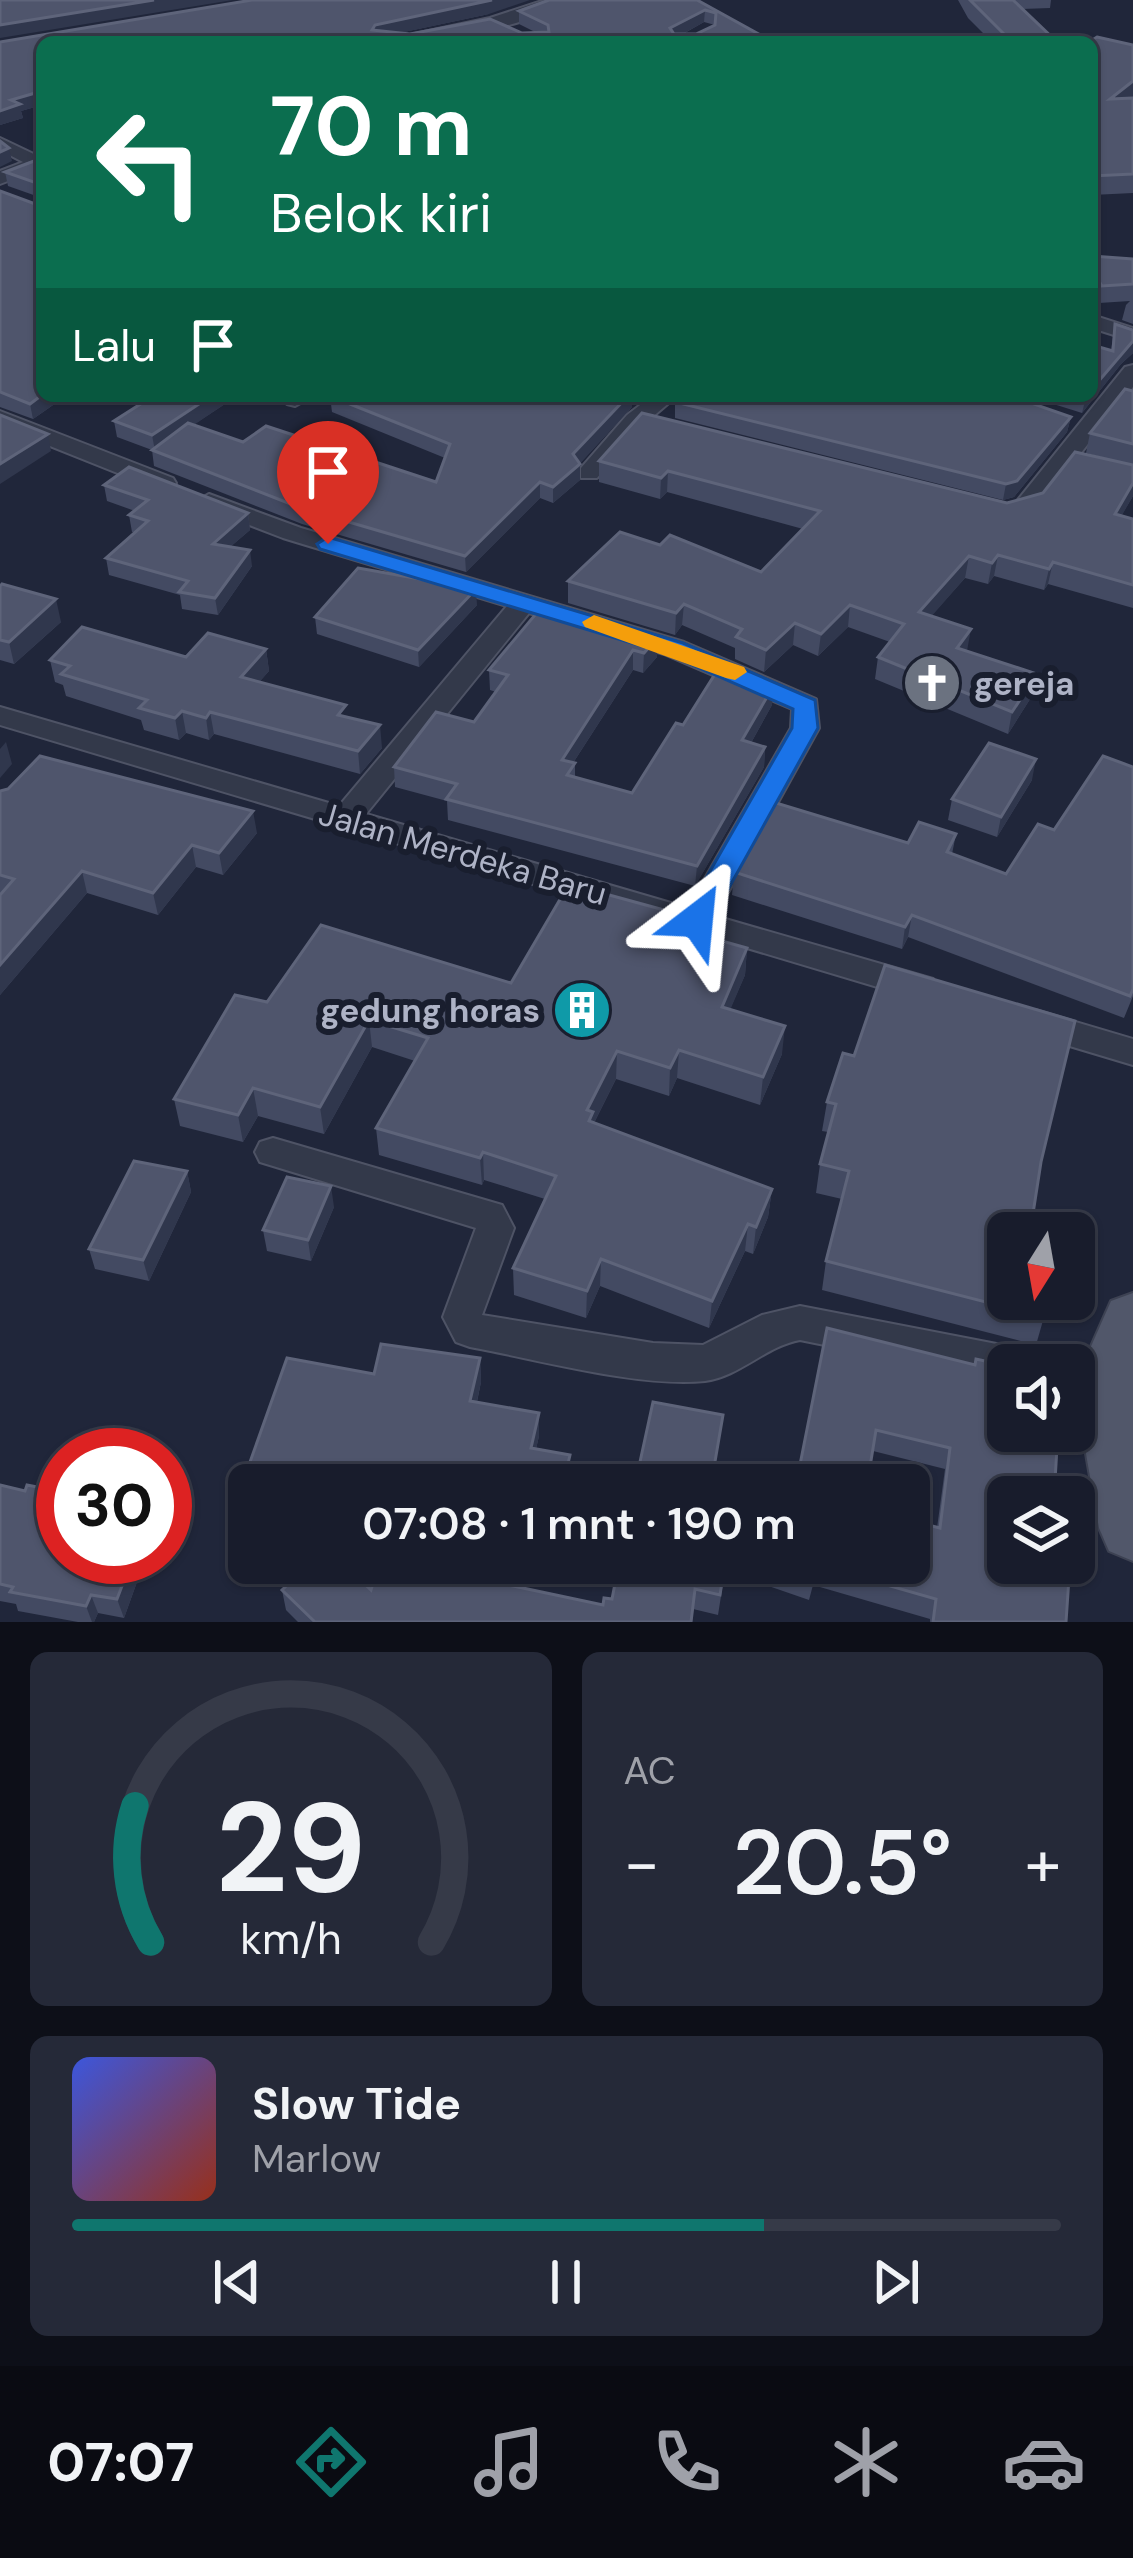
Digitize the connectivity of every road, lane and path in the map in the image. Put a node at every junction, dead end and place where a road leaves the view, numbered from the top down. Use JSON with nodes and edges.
{"nodes":[{"id":1,"x":561,"y":0,"type":"edge"},
{"id":2,"x":493,"y":22,"type":"junction"},
{"id":3,"x":523,"y":35,"type":"edge"},
{"id":4,"x":417,"y":36,"type":"edge"},
{"id":5,"x":0,"y":142,"type":"edge"},
{"id":6,"x":36,"y":162,"type":"edge"},
{"id":7,"x":36,"y":164,"type":"edge"},
{"id":8,"x":1,"y":189,"type":"edge"},
{"id":9,"x":1098,"y":323,"type":"edge"},
{"id":10,"x":1133,"y":335,"type":"edge"},
{"id":11,"x":1133,"y":372,"type":"edge"},
{"id":12,"x":662,"y":402,"type":"edge"},
{"id":13,"x":0,"y":418,"type":"edge"},
{"id":14,"x":590,"y":473,"type":"dead end"},
{"id":15,"x":987,"y":511,"type":"edge"},
{"id":16,"x":526,"y":601,"type":"junction"},
{"id":17,"x":0,"y":716,"type":"edge"},
{"id":18,"x":344,"y":820,"type":"junction"},
{"id":19,"x":697,"y":920,"type":"junction"},
{"id":20,"x":950,"y":997,"type":"edge"},
{"id":21,"x":995,"y":1010,"type":"edge"},
{"id":22,"x":1133,"y":1052,"type":"edge"},
{"id":23,"x":273,"y":1152,"type":"dead end"},
{"id":24,"x":1133,"y":1320,"type":"edge"},
{"id":25,"x":987,"y":1360,"type":"edge"},
{"id":26,"x":1095,"y":1374,"type":"edge"},
{"id":27,"x":1095,"y":1398,"type":"edge"},
{"id":28,"x":1133,"y":1528,"type":"edge"}],
"edges":[{"from":1,"to":2,"type":"street"},
{"from":2,"to":3,"type":"street"},
{"from":2,"to":4,"type":"street"},
{"from":5,"to":6,"type":"street"},
{"from":7,"to":8,"type":"street"},
{"from":9,"to":10,"type":"street"},
{"from":11,"to":15,"type":"street"},
{"from":12,"to":14,"type":"street"},
{"from":13,"to":16,"type":"street"},
{"from":16,"to":18,"type":"street"},
{"from":16,"to":19,"type":"street"},
{"from":17,"to":18,"type":"street","name":"Jalan Merdeka Baru"},
{"from":18,"to":19,"type":"street","name":"Jalan Merdeka Baru"},
{"from":19,"to":20,"type":"street","name":"Jalan Merdeka Baru"},
{"from":21,"to":22,"type":"street"},
{"from":23,"to":25,"type":"street"},
{"from":24,"to":26,"type":"main road"},
{"from":27,"to":28,"type":"main road"}]}
